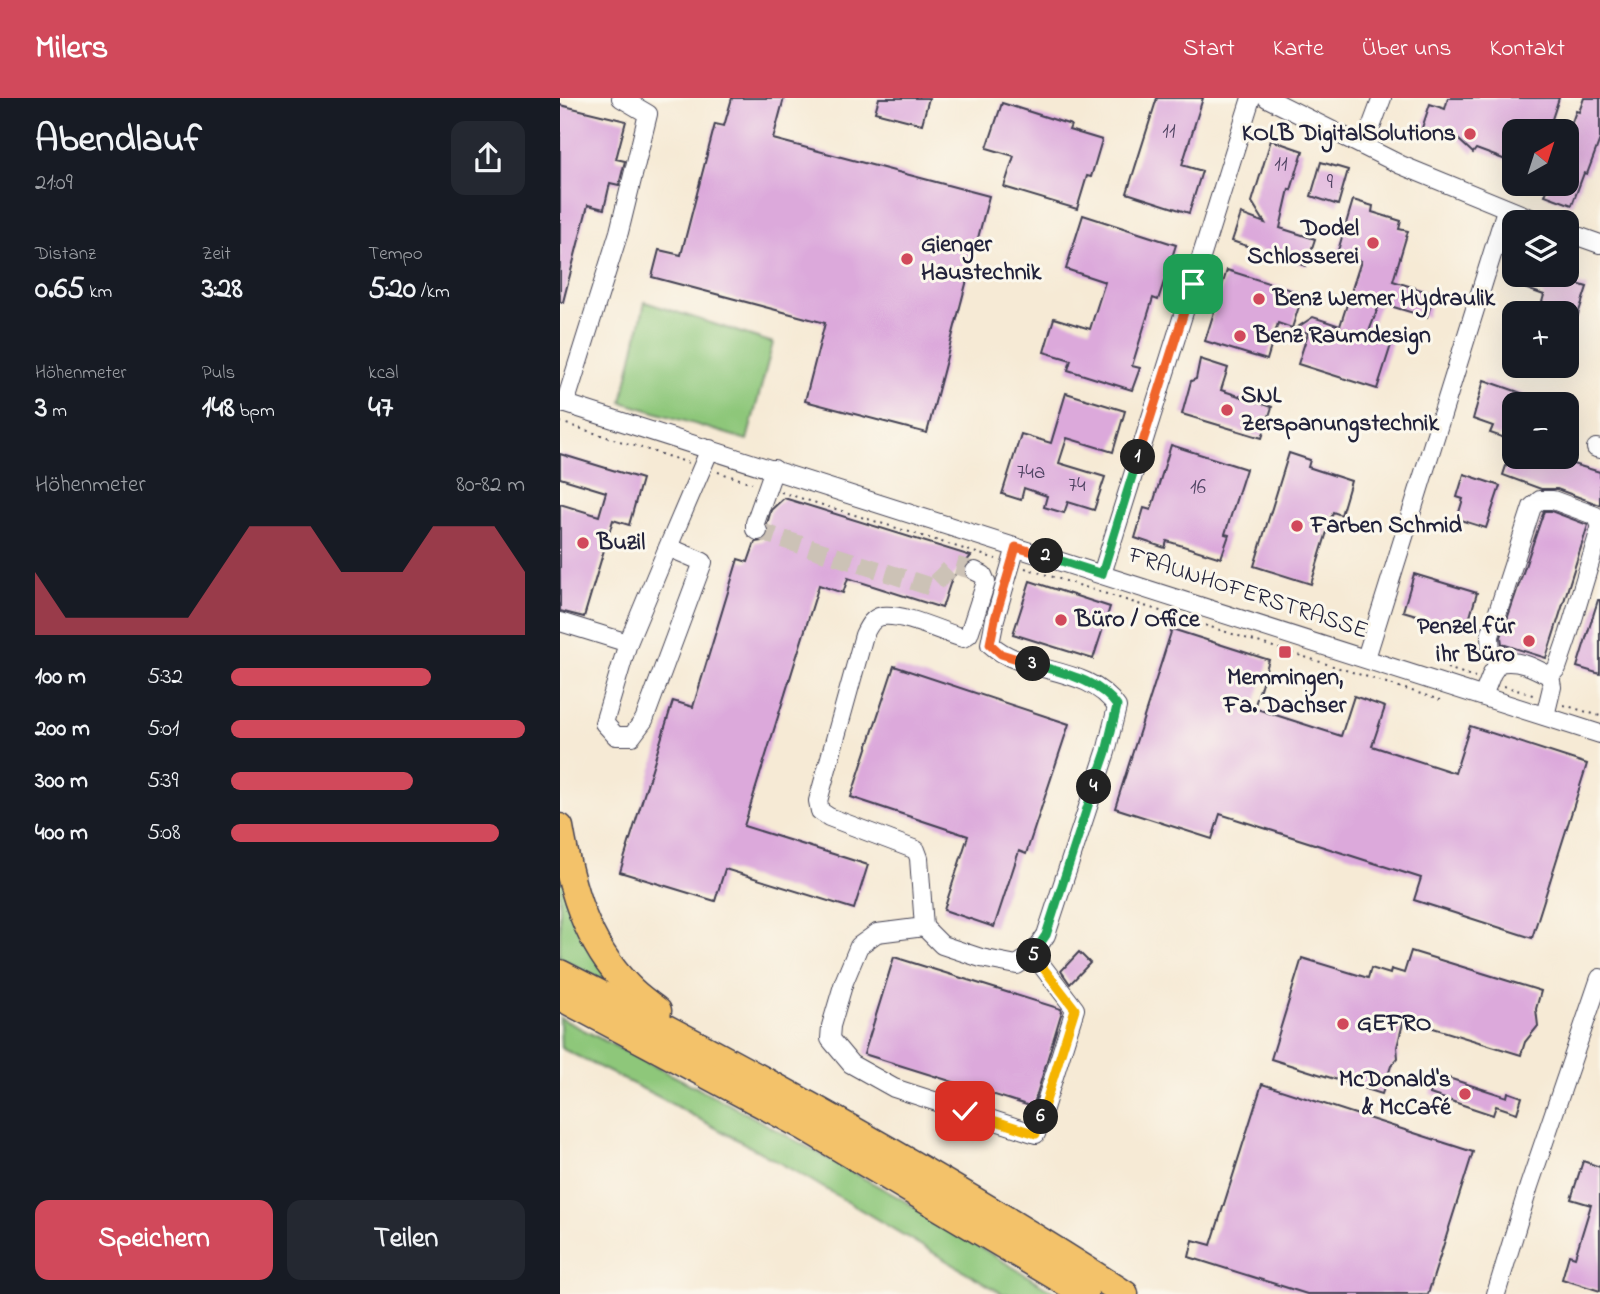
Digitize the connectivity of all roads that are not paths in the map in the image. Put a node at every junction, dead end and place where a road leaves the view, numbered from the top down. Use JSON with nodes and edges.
{"nodes":[{"id":1,"x":621,"y":98,"type":"edge"},
{"id":2,"x":1251,"y":98,"type":"edge"},
{"id":3,"x":1267,"y":98,"type":"edge"},
{"id":4,"x":1382,"y":98,"type":"edge"},
{"id":5,"x":1288,"y":103,"type":"edge"},
{"id":6,"x":1364,"y":146,"type":"junction"},
{"id":7,"x":1506,"y":210,"type":"edge"},
{"id":8,"x":1502,"y":223,"type":"edge"},
{"id":9,"x":1579,"y":237,"type":"edge"},
{"id":10,"x":1600,"y":244,"type":"edge"},
{"id":11,"x":562,"y":403,"type":"edge"},
{"id":12,"x":710,"y":449,"type":"junction"},
{"id":13,"x":774,"y":468,"type":"junction"},
{"id":14,"x":1600,"y":526,"type":"edge"},
{"id":15,"x":758,"y":531,"type":"dead end"},
{"id":16,"x":668,"y":547,"type":"junction"},
{"id":17,"x":1015,"y":555,"type":"junction"},
{"id":18,"x":975,"y":571,"type":"dead end"},
{"id":19,"x":1102,"y":574,"type":"junction"},
{"id":20,"x":560,"y":622,"type":"edge"},
{"id":21,"x":628,"y":643,"type":"junction"},
{"id":22,"x":1366,"y":658,"type":"junction"},
{"id":23,"x":1499,"y":663,"type":"junction"},
{"id":24,"x":1550,"y":676,"type":"junction"},
{"id":25,"x":1483,"y":696,"type":"junction"},
{"id":26,"x":1545,"y":716,"type":"junction"},
{"id":27,"x":1600,"y":734,"type":"edge"},
{"id":28,"x":560,"y":827,"type":"edge"},
{"id":29,"x":924,"y":927,"type":"junction"},
{"id":30,"x":1033,"y":954,"type":"junction"},
{"id":31,"x":560,"y":973,"type":"edge"},
{"id":32,"x":1600,"y":978,"type":"edge"},
{"id":33,"x":560,"y":998,"type":"edge"},
{"id":34,"x":754,"y":1075,"type":"junction"},
{"id":35,"x":1085,"y":1294,"type":"edge"},
{"id":36,"x":1125,"y":1294,"type":"edge"},
{"id":37,"x":1496,"y":1294,"type":"edge"}],
"edges":[{"from":1,"to":11,"type":"street"},
{"from":2,"to":19,"type":"street"},
{"from":3,"to":5,"type":"street"},
{"from":4,"to":6,"type":"street"},
{"from":5,"to":6,"type":"street"},
{"from":6,"to":7,"type":"street"},
{"from":8,"to":22,"type":"street"},
{"from":9,"to":10,"type":"street"},
{"from":11,"to":12,"type":"street","name":"FRAUNHOFERSTRASSE"},
{"from":12,"to":13,"type":"street","name":"FRAUNHOFERSTRASSE"},
{"from":12,"to":16,"type":"street"},
{"from":13,"to":15,"type":"street"},
{"from":13,"to":17,"type":"street","name":"FRAUNHOFERSTRASSE"},
{"from":14,"to":23,"type":"street"},
{"from":14,"to":24,"type":"street"},
{"from":16,"to":21,"type":"street"},
{"from":16,"to":21,"type":"street"},
{"from":17,"to":19,"type":"street","name":"FRAUNHOFERSTRASSE"},
{"from":17,"to":30,"type":"street"},
{"from":18,"to":29,"type":"street"},
{"from":19,"to":22,"type":"street","name":"FRAUNHOFERSTRASSE"},
{"from":20,"to":21,"type":"street"},
{"from":22,"to":25,"type":"street","name":"FRAUNHOFERSTRASSE"},
{"from":23,"to":24,"type":"street"},
{"from":23,"to":25,"type":"street"},
{"from":24,"to":26,"type":"street"},
{"from":25,"to":26,"type":"street","name":"FRAUNHOFERSTRASSE"},
{"from":26,"to":27,"type":"street","name":"FRAUNHOFERSTRASSE"},
{"from":28,"to":34,"type":"highway"},
{"from":29,"to":30,"type":"street"},
{"from":29,"to":30,"type":"street"},
{"from":31,"to":34,"type":"highway"},
{"from":32,"to":37,"type":"street"},
{"from":33,"to":35,"type":"highway"},
{"from":34,"to":36,"type":"highway"}]}
